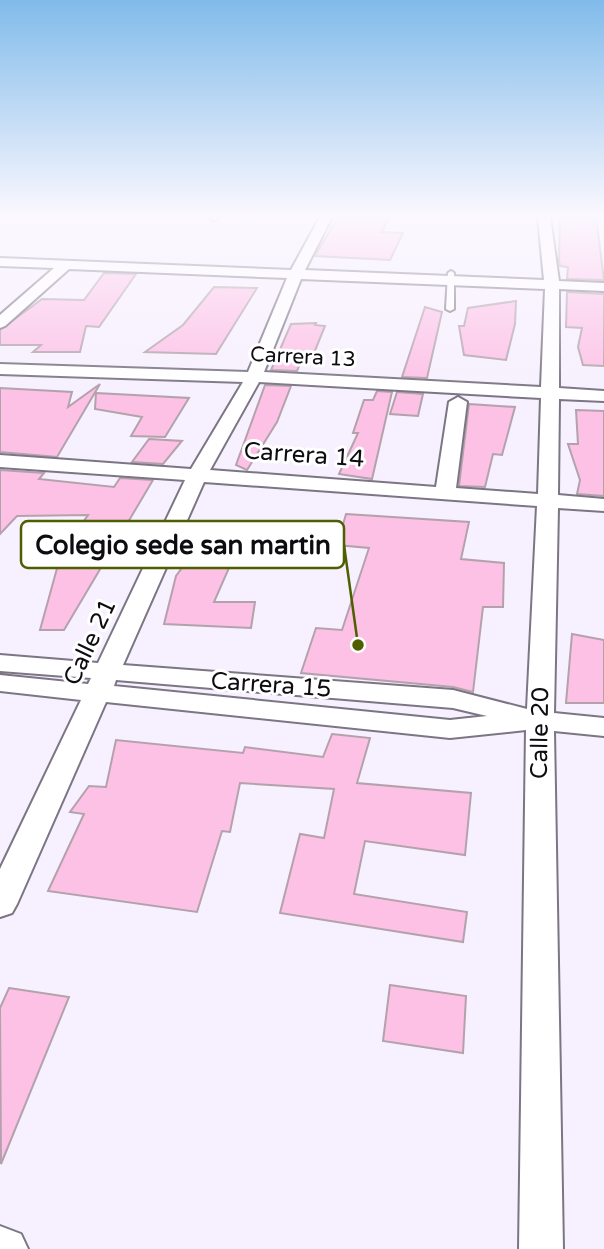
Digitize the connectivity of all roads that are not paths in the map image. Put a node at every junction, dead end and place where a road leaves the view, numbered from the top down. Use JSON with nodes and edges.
{"nodes":[{"id":1,"x":54,"y":275,"type":"edge"},
{"id":2,"x":297,"y":275,"type":"edge"},
{"id":3,"x":414,"y":275,"type":"edge"},
{"id":4,"x":550,"y":275,"type":"edge"},
{"id":5,"x":451,"y":277,"type":"junction"},
{"id":6,"x":551,"y":281,"type":"junction"},
{"id":7,"x":604,"y":281,"type":"edge"},
{"id":8,"x":604,"y":288,"type":"edge"},
{"id":9,"x":450,"y":309,"type":"dead end"},
{"id":10,"x":0,"y":323,"type":"edge"},
{"id":11,"x":0,"y":369,"type":"edge"},
{"id":12,"x":254,"y":377,"type":"junction"},
{"id":13,"x":548,"y":393,"type":"junction"},
{"id":14,"x":604,"y":396,"type":"edge"},
{"id":15,"x":458,"y":402,"type":"dead end"},
{"id":16,"x":0,"y":461,"type":"edge"},
{"id":17,"x":198,"y":474,"type":"junction"},
{"id":18,"x":444,"y":492,"type":"junction"},
{"id":19,"x":548,"y":501,"type":"junction"},
{"id":20,"x":604,"y":505,"type":"edge"},
{"id":21,"x":0,"y":663,"type":"edge"},
{"id":22,"x":101,"y":682,"type":"junction"},
{"id":23,"x":0,"y":683,"type":"edge"},
{"id":24,"x":540,"y":721,"type":"junction"},
{"id":25,"x":604,"y":727,"type":"edge"},
{"id":26,"x":0,"y":904,"type":"edge"},
{"id":27,"x":0,"y":1248,"type":"edge"},
{"id":28,"x":6,"y":1249,"type":"edge"},
{"id":29,"x":541,"y":1249,"type":"edge"}],
"edges":[{"from":1,"to":10,"type":"street"},
{"from":2,"to":12,"type":"street","name":"Calle 21"},
{"from":3,"to":5,"type":"street"},
{"from":4,"to":6,"type":"street","name":"Calle 20"},
{"from":5,"to":6,"type":"street"},
{"from":5,"to":9,"type":"lane"},
{"from":6,"to":7,"type":"street"},
{"from":6,"to":8,"type":"street"},
{"from":6,"to":13,"type":"street","name":"Calle 20"},
{"from":11,"to":12,"type":"street","name":"Carrera 13"},
{"from":12,"to":13,"type":"street","name":"Carrera 13"},
{"from":12,"to":17,"type":"street","name":"Calle 21"},
{"from":13,"to":14,"type":"street","name":"Carrera 13"},
{"from":13,"to":19,"type":"street","name":"Calle 20"},
{"from":15,"to":18,"type":"street"},
{"from":16,"to":17,"type":"street","name":"Carrera 14"},
{"from":17,"to":18,"type":"street","name":"Carrera 14"},
{"from":17,"to":22,"type":"street","name":"Calle 21"},
{"from":18,"to":19,"type":"street","name":"Carrera 14"},
{"from":19,"to":20,"type":"street","name":"Carrera 14"},
{"from":19,"to":24,"type":"street","name":"Calle 20"},
{"from":21,"to":22,"type":"street","name":"Carrera 15"},
{"from":22,"to":23,"type":"street","name":"Carrera 15"},
{"from":22,"to":24,"type":"street","name":"Carrera 15"},
{"from":22,"to":26,"type":"street","name":"Calle 21"},
{"from":24,"to":25,"type":"street","name":"Carrera 15"},
{"from":24,"to":29,"type":"street","name":"Calle 20"},
{"from":27,"to":28,"type":"street"}]}
